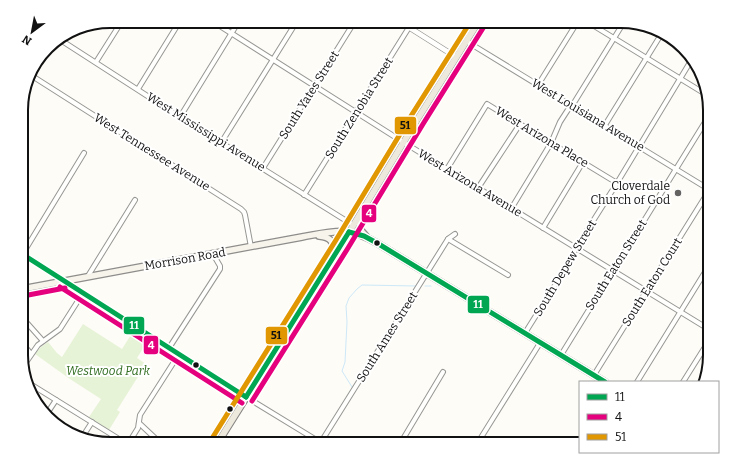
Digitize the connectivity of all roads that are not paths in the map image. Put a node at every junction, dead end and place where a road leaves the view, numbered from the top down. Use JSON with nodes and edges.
{"nodes":[{"id":1,"x":118,"y":28,"type":"edge"},
{"id":2,"x":176,"y":28,"type":"edge"},
{"id":3,"x":224,"y":28,"type":"edge"},
{"id":4,"x":235,"y":28,"type":"edge"},
{"id":5,"x":293,"y":28,"type":"edge"},
{"id":6,"x":352,"y":28,"type":"edge"},
{"id":7,"x":408,"y":28,"type":"edge"},
{"id":8,"x":411,"y":28,"type":"edge"},
{"id":9,"x":474,"y":28,"type":"edge"},
{"id":10,"x":574,"y":28,"type":"edge"},
{"id":11,"x":598,"y":28,"type":"edge"},
{"id":12,"x":620,"y":28,"type":"edge"},
{"id":13,"x":232,"y":33,"type":"junction"},
{"id":14,"x":614,"y":38,"type":"junction"},
{"id":15,"x":660,"y":38,"type":"edge"},
{"id":16,"x":466,"y":41,"type":"junction"},
{"id":17,"x":64,"y":42,"type":"edge"},
{"id":18,"x":456,"y":57,"type":"junction"},
{"id":19,"x":647,"y":58,"type":"junction"},
{"id":20,"x":273,"y":59,"type":"junction"},
{"id":21,"x":96,"y":62,"type":"junction"},
{"id":22,"x":689,"y":64,"type":"edge"},
{"id":23,"x":34,"y":77,"type":"edge"},
{"id":24,"x":680,"y":79,"type":"junction"},
{"id":25,"x":538,"y":85,"type":"junction"},
{"id":26,"x":315,"y":86,"type":"junction"},
{"id":27,"x":138,"y":89,"type":"junction"},
{"id":28,"x":700,"y":91,"type":"edge"},
{"id":29,"x":571,"y":105,"type":"junction"},
{"id":30,"x":356,"y":112,"type":"junction"},
{"id":31,"x":180,"y":117,"type":"junction"},
{"id":32,"x":520,"y":124,"type":"junction"},
{"id":33,"x":605,"y":125,"type":"junction"},
{"id":34,"x":703,"y":125,"type":"edge"},
{"id":35,"x":403,"y":142,"type":"junction"},
{"id":36,"x":221,"y":143,"type":"junction"},
{"id":37,"x":552,"y":143,"type":"junction"},
{"id":38,"x":639,"y":147,"type":"junction"},
{"id":39,"x":84,"y":153,"type":"dead end"},
{"id":40,"x":583,"y":162,"type":"junction"},
{"id":41,"x":263,"y":168,"type":"junction"},
{"id":42,"x":447,"y":169,"type":"junction"},
{"id":43,"x":676,"y":169,"type":"junction"},
{"id":44,"x":617,"y":183,"type":"junction"},
{"id":45,"x":703,"y":185,"type":"edge"},
{"id":46,"x":478,"y":188,"type":"junction"},
{"id":47,"x":304,"y":195,"type":"junction"},
{"id":48,"x":135,"y":200,"type":"dead end"},
{"id":49,"x":703,"y":200,"type":"edge"},
{"id":50,"x":511,"y":209,"type":"junction"},
{"id":51,"x":360,"y":214,"type":"junction"},
{"id":52,"x":353,"y":225,"type":"junction"},
{"id":53,"x":543,"y":228,"type":"junction"},
{"id":54,"x":349,"y":232,"type":"junction"},
{"id":55,"x":455,"y":234,"type":"dead end"},
{"id":56,"x":313,"y":235,"type":"junction"},
{"id":57,"x":368,"y":238,"type":"junction"},
{"id":58,"x":448,"y":239,"type":"junction"},
{"id":59,"x":28,"y":245,"type":"edge"},
{"id":60,"x":251,"y":247,"type":"junction"},
{"id":61,"x":576,"y":248,"type":"junction"},
{"id":62,"x":213,"y":254,"type":"junction"},
{"id":63,"x":335,"y":255,"type":"junction"},
{"id":64,"x":28,"y":259,"type":"edge"},
{"id":65,"x":613,"y":271,"type":"junction"},
{"id":66,"x":427,"y":273,"type":"junction"},
{"id":67,"x":508,"y":275,"type":"dead end"},
{"id":68,"x":703,"y":275,"type":"edge"},
{"id":69,"x":88,"y":276,"type":"junction"},
{"id":70,"x":64,"y":281,"type":"junction"},
{"id":71,"x":28,"y":288,"type":"edge"},
{"id":72,"x":646,"y":291,"type":"junction"},
{"id":73,"x":83,"y":293,"type":"junction"},
{"id":74,"x":680,"y":312,"type":"junction"},
{"id":75,"x":28,"y":323,"type":"edge"},
{"id":76,"x":703,"y":326,"type":"edge"},
{"id":77,"x":525,"y":334,"type":"junction"},
{"id":78,"x":43,"y":341,"type":"junction"},
{"id":79,"x":540,"y":343,"type":"junction"},
{"id":80,"x":169,"y":348,"type":"junction"},
{"id":81,"x":28,"y":350,"type":"edge"},
{"id":82,"x":703,"y":350,"type":"edge"},
{"id":83,"x":31,"y":354,"type":"junction"},
{"id":84,"x":179,"y":354,"type":"junction"},
{"id":85,"x":561,"y":355,"type":"junction"},
{"id":86,"x":28,"y":358,"type":"edge"},
{"id":87,"x":443,"y":372,"type":"dead end"},
{"id":88,"x":594,"y":375,"type":"junction"},
{"id":89,"x":603,"y":381,"type":"edge"},
{"id":90,"x":637,"y":381,"type":"edge"},
{"id":91,"x":684,"y":381,"type":"edge"},
{"id":92,"x":34,"y":386,"type":"edge"},
{"id":93,"x":246,"y":397,"type":"junction"},
{"id":94,"x":56,"y":400,"type":"junction"},
{"id":95,"x":49,"y":410,"type":"edge"},
{"id":96,"x":92,"y":422,"type":"junction"},
{"id":97,"x":140,"y":423,"type":"junction"},
{"id":98,"x":85,"y":433,"type":"edge"},
{"id":99,"x":117,"y":437,"type":"edge"},
{"id":100,"x":132,"y":437,"type":"edge"},
{"id":101,"x":154,"y":437,"type":"edge"},
{"id":102,"x":221,"y":437,"type":"edge"},
{"id":103,"x":312,"y":437,"type":"edge"},
{"id":104,"x":326,"y":437,"type":"edge"},
{"id":105,"x":404,"y":437,"type":"edge"},
{"id":106,"x":481,"y":437,"type":"edge"}],
"edges":[{"from":1,"to":21,"type":"street"},
{"from":2,"to":27,"type":"street"},
{"from":3,"to":13,"type":"street","name":"West Arizona Avenue"},
{"from":4,"to":13,"type":"street"},
{"from":5,"to":20,"type":"street"},
{"from":6,"to":26,"type":"street","name":"South Yates Street"},
{"from":7,"to":30,"type":"street","name":"South Zenobia Street"},
{"from":8,"to":18,"type":"street"},
{"from":9,"to":16,"type":"main road"},
{"from":10,"to":25,"type":"street"},
{"from":11,"to":14,"type":"street"},
{"from":12,"to":14,"type":"street"},
{"from":13,"to":20,"type":"street","name":"West Arizona Avenue"},
{"from":13,"to":31,"type":"street"},
{"from":14,"to":19,"type":"street"},
{"from":14,"to":29,"type":"street"},
{"from":15,"to":19,"type":"street"},
{"from":16,"to":18,"type":"main road"},
{"from":16,"to":25,"type":"street","name":"West Louisiana Avenue"},
{"from":17,"to":21,"type":"street","name":"West Mississippi Avenue"},
{"from":18,"to":35,"type":"main road"},
{"from":19,"to":24,"type":"street"},
{"from":19,"to":33,"type":"street"},
{"from":20,"to":26,"type":"street","name":"West Arizona Avenue"},
{"from":20,"to":36,"type":"street"},
{"from":21,"to":27,"type":"street","name":"West Mississippi Avenue"},
{"from":22,"to":24,"type":"street","name":"South Depew Street"},
{"from":23,"to":60,"type":"street","name":"West Tennessee Avenue"},
{"from":24,"to":28,"type":"street"},
{"from":24,"to":38,"type":"street","name":"South Depew Street"},
{"from":25,"to":29,"type":"street","name":"West Louisiana Avenue"},
{"from":26,"to":30,"type":"street","name":"West Arizona Avenue"},
{"from":26,"to":41,"type":"street","name":"South Yates Street"},
{"from":27,"to":31,"type":"street","name":"West Mississippi Avenue"},
{"from":29,"to":33,"type":"street","name":"West Louisiana Avenue"},
{"from":29,"to":37,"type":"street"},
{"from":30,"to":35,"type":"street","name":"West Arizona Avenue"},
{"from":30,"to":47,"type":"street","name":"South Zenobia Street"},
{"from":31,"to":36,"type":"street","name":"West Mississippi Avenue"},
{"from":32,"to":37,"type":"street","name":"West Arizona Place"},
{"from":32,"to":42,"type":"street","name":"West Arizona Place"},
{"from":32,"to":46,"type":"street"},
{"from":33,"to":38,"type":"street","name":"West Louisiana Avenue"},
{"from":34,"to":43,"type":"street","name":"South Eaton Street"},
{"from":35,"to":42,"type":"street","name":"West Arizona Avenue"},
{"from":35,"to":51,"type":"main road"},
{"from":36,"to":41,"type":"street","name":"West Mississippi Avenue"},
{"from":37,"to":40,"type":"street","name":"West Arizona Place"},
{"from":37,"to":50,"type":"street"},
{"from":38,"to":43,"type":"street","name":"West Louisiana Avenue"},
{"from":38,"to":44,"type":"street","name":"South Depew Street"},
{"from":39,"to":59,"type":"street"},
{"from":40,"to":44,"type":"street","name":"West Arizona Place"},
{"from":40,"to":53,"type":"street"},
{"from":41,"to":47,"type":"street","name":"West Mississippi Avenue"},
{"from":42,"to":46,"type":"street","name":"West Arizona Avenue"},
{"from":43,"to":45,"type":"street","name":"West Louisiana Avenue"},
{"from":43,"to":65,"type":"street","name":"South Eaton Street"},
{"from":44,"to":61,"type":"street","name":"South Depew Street"},
{"from":46,"to":50,"type":"street","name":"West Arizona Avenue"},
{"from":47,"to":52,"type":"street","name":"West Mississippi Avenue"},
{"from":48,"to":69,"type":"street"},
{"from":49,"to":72,"type":"street","name":"South Eaton Court"},
{"from":50,"to":53,"type":"street","name":"West Arizona Avenue"},
{"from":51,"to":52,"type":"main road"},
{"from":51,"to":57,"type":"main road"},
{"from":52,"to":54,"type":"main road"},
{"from":53,"to":61,"type":"street","name":"West Arizona Avenue"},
{"from":54,"to":56,"type":"main road","name":"Morrison Road"},
{"from":54,"to":57,"type":"main road"},
{"from":54,"to":63,"type":"main road"},
{"from":55,"to":58,"type":"street","name":"South Ames Street"},
{"from":56,"to":60,"type":"main road","name":"Morrison Road"},
{"from":56,"to":63,"type":"main road"},
{"from":57,"to":66,"type":"main road"},
{"from":58,"to":66,"type":"street","name":"South Ames Street"},
{"from":58,"to":67,"type":"street"},
{"from":60,"to":62,"type":"main road","name":"Morrison Road"},
{"from":61,"to":65,"type":"street","name":"West Arizona Avenue"},
{"from":61,"to":77,"type":"street","name":"South Depew Street"},
{"from":62,"to":69,"type":"main road","name":"Morrison Road"},
{"from":62,"to":80,"type":"street"},
{"from":63,"to":93,"type":"main road"},
{"from":64,"to":70,"type":"street"},
{"from":65,"to":72,"type":"street","name":"West Arizona Avenue"},
{"from":65,"to":85,"type":"street","name":"South Eaton Street"},
{"from":66,"to":77,"type":"main road"},
{"from":66,"to":104,"type":"street","name":"South Ames Street"},
{"from":68,"to":74,"type":"street"},
{"from":69,"to":70,"type":"main road","name":"Morrison Road"},
{"from":70,"to":71,"type":"main road","name":"Morrison Road"},
{"from":70,"to":73,"type":"street"},
{"from":72,"to":74,"type":"street","name":"West Arizona Avenue"},
{"from":72,"to":88,"type":"street","name":"South Eaton Court"},
{"from":73,"to":78,"type":"street"},
{"from":73,"to":80,"type":"street"},
{"from":74,"to":76,"type":"street","name":"West Arizona Avenue"},
{"from":74,"to":90,"type":"street"},
{"from":75,"to":78,"type":"street"},
{"from":77,"to":79,"type":"main road"},
{"from":78,"to":83,"type":"street"},
{"from":79,"to":85,"type":"main road"},
{"from":79,"to":106,"type":"street"},
{"from":80,"to":84,"type":"street"},
{"from":81,"to":83,"type":"street"},
{"from":82,"to":91,"type":"street"},
{"from":83,"to":86,"type":"street"},
{"from":84,"to":93,"type":"street"},
{"from":84,"to":97,"type":"street"},
{"from":85,"to":88,"type":"main road"},
{"from":87,"to":105,"type":"street"},
{"from":88,"to":89,"type":"main road"},
{"from":92,"to":94,"type":"street"},
{"from":93,"to":102,"type":"main road"},
{"from":93,"to":103,"type":"street"},
{"from":94,"to":95,"type":"street"},
{"from":94,"to":96,"type":"street"},
{"from":96,"to":98,"type":"street"},
{"from":96,"to":99,"type":"street"},
{"from":97,"to":100,"type":"street"},
{"from":97,"to":101,"type":"street"}]}
